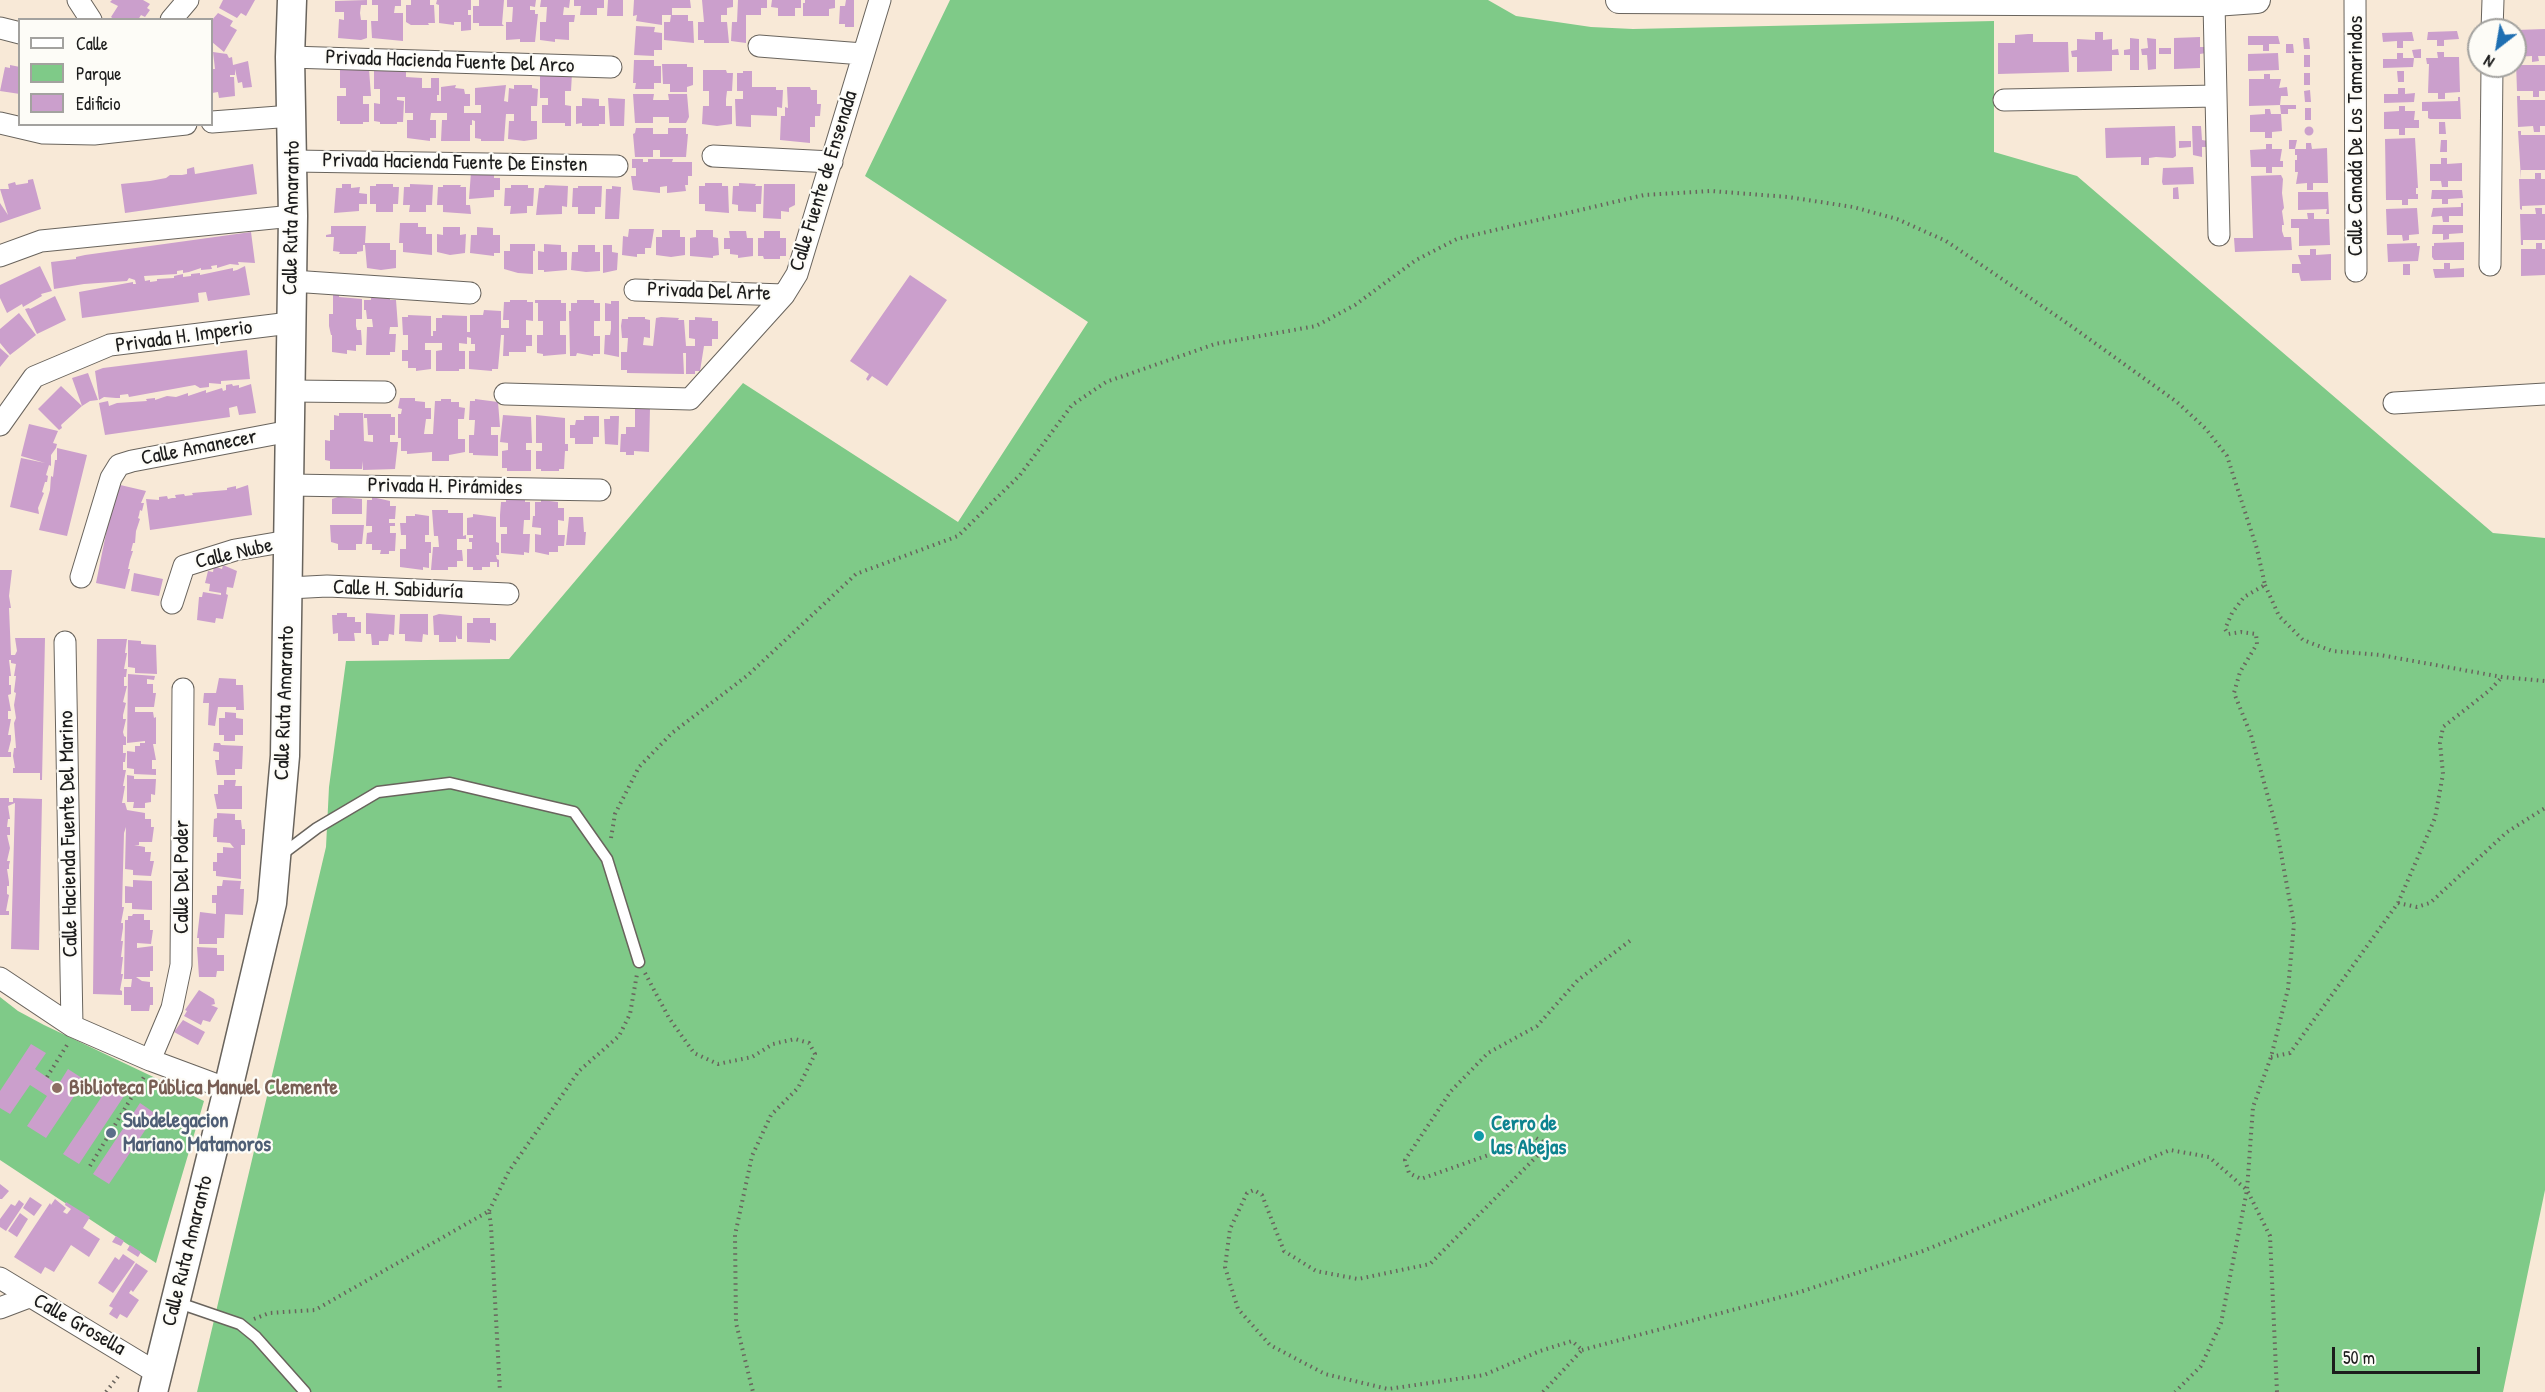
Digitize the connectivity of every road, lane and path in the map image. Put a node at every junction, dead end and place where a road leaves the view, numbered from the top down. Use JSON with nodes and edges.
{"nodes":[{"id":1,"x":78,"y":0,"type":"edge"},
{"id":2,"x":188,"y":0,"type":"edge"},
{"id":3,"x":292,"y":0,"type":"edge"},
{"id":4,"x":880,"y":0,"type":"edge"},
{"id":5,"x":1619,"y":0,"type":"edge"},
{"id":6,"x":2257,"y":0,"type":"edge"},
{"id":7,"x":2355,"y":0,"type":"edge"},
{"id":8,"x":2493,"y":0,"type":"edge"},
{"id":9,"x":2214,"y":3,"type":"junction"},
{"id":10,"x":91,"y":18,"type":"edge"},
{"id":11,"x":173,"y":18,"type":"edge"},
{"id":12,"x":2493,"y":18,"type":"edge"},
{"id":13,"x":0,"y":28,"type":"edge"},
{"id":14,"x":18,"y":32,"type":"edge"},
{"id":15,"x":759,"y":46,"type":"dead end"},
{"id":16,"x":863,"y":54,"type":"junction"},
{"id":17,"x":290,"y":57,"type":"junction"},
{"id":18,"x":611,"y":67,"type":"dead end"},
{"id":19,"x":2492,"y":78,"type":"edge"},
{"id":20,"x":2216,"y":96,"type":"junction"},
{"id":21,"x":2004,"y":100,"type":"dead end"},
{"id":22,"x":292,"y":116,"type":"junction"},
{"id":23,"x":0,"y":123,"type":"edge"},
{"id":24,"x":213,"y":123,"type":"edge"},
{"id":25,"x":158,"y":126,"type":"edge"},
{"id":26,"x":713,"y":156,"type":"dead end"},
{"id":27,"x":294,"y":160,"type":"junction"},
{"id":28,"x":832,"y":162,"type":"junction"},
{"id":29,"x":617,"y":166,"type":"dead end"},
{"id":30,"x":293,"y":216,"type":"junction"},
{"id":31,"x":2219,"y":236,"type":"dead end"},
{"id":32,"x":0,"y":256,"type":"edge"},
{"id":33,"x":2490,"y":265,"type":"dead end"},
{"id":34,"x":2356,"y":271,"type":"dead end"},
{"id":35,"x":292,"y":281,"type":"junction"},
{"id":36,"x":635,"y":290,"type":"dead end"},
{"id":37,"x":470,"y":293,"type":"dead end"},
{"id":38,"x":784,"y":295,"type":"junction"},
{"id":39,"x":290,"y":323,"type":"junction"},
{"id":40,"x":291,"y":390,"type":"junction"},
{"id":41,"x":385,"y":392,"type":"dead end"},
{"id":42,"x":505,"y":394,"type":"dead end"},
{"id":43,"x":2545,"y":394,"type":"edge"},
{"id":44,"x":2394,"y":404,"type":"dead end"},
{"id":45,"x":0,"y":425,"type":"edge"},
{"id":46,"x":290,"y":431,"type":"junction"},
{"id":47,"x":290,"y":485,"type":"junction"},
{"id":48,"x":600,"y":490,"type":"dead end"},
{"id":49,"x":288,"y":541,"type":"junction"},
{"id":50,"x":81,"y":577,"type":"dead end"},
{"id":51,"x":2265,"y":585,"type":"junction"},
{"id":52,"x":289,"y":588,"type":"junction"},
{"id":53,"x":508,"y":594,"type":"dead end"},
{"id":54,"x":172,"y":603,"type":"dead end"},
{"id":55,"x":65,"y":642,"type":"dead end"},
{"id":56,"x":2502,"y":677,"type":"junction"},
{"id":57,"x":2545,"y":681,"type":"edge"},
{"id":58,"x":183,"y":689,"type":"dead end"},
{"id":59,"x":2545,"y":808,"type":"edge"},
{"id":60,"x":276,"y":859,"type":"junction"},
{"id":61,"x":607,"y":860,"type":"junction"},
{"id":62,"x":2398,"y":903,"type":"junction"},
{"id":63,"x":1631,"y":940,"type":"dead end"},
{"id":64,"x":639,"y":962,"type":"junction"},
{"id":65,"x":0,"y":978,"type":"edge"},
{"id":66,"x":71,"y":1034,"type":"junction"},
{"id":67,"x":2271,"y":1057,"type":"junction"},
{"id":68,"x":150,"y":1060,"type":"junction"},
{"id":69,"x":47,"y":1077,"type":"dead end"},
{"id":70,"x":228,"y":1089,"type":"junction"},
{"id":71,"x":90,"y":1166,"type":"dead end"},
{"id":72,"x":2247,"y":1190,"type":"junction"},
{"id":73,"x":489,"y":1211,"type":"junction"},
{"id":74,"x":0,"y":1278,"type":"edge"},
{"id":75,"x":29,"y":1297,"type":"junction"},
{"id":76,"x":175,"y":1301,"type":"junction"},
{"id":77,"x":0,"y":1308,"type":"edge"},
{"id":78,"x":240,"y":1324,"type":"junction"},
{"id":79,"x":1582,"y":1350,"type":"junction"},
{"id":80,"x":155,"y":1382,"type":"edge"},
{"id":81,"x":305,"y":1392,"type":"edge"},
{"id":82,"x":500,"y":1392,"type":"edge"},
{"id":83,"x":753,"y":1392,"type":"edge"},
{"id":84,"x":1543,"y":1392,"type":"edge"},
{"id":85,"x":2175,"y":1392,"type":"edge"},
{"id":86,"x":2277,"y":1392,"type":"edge"}],
"edges":[{"from":1,"to":10,"type":"street"},
{"from":2,"to":11,"type":"street"},
{"from":3,"to":17,"type":"main road","name":"Calle Ruta Amaranto"},
{"from":4,"to":16,"type":"street","name":"Calle Fuente de Ensenada"},
{"from":5,"to":9,"type":"street"},
{"from":6,"to":9,"type":"street"},
{"from":7,"to":34,"type":"street","name":"Calle Canadá De Los Tamarindos"},
{"from":8,"to":12,"type":"street"},
{"from":9,"to":20,"type":"street"},
{"from":13,"to":14,"type":"street"},
{"from":15,"to":16,"type":"street"},
{"from":16,"to":28,"type":"street","name":"Calle Fuente de Ensenada"},
{"from":17,"to":18,"type":"street","name":"Privada Hacienda Fuente Del Arco"},
{"from":17,"to":22,"type":"main road","name":"Calle Ruta Amaranto"},
{"from":19,"to":33,"type":"street"},
{"from":20,"to":21,"type":"street"},
{"from":20,"to":31,"type":"street"},
{"from":22,"to":24,"type":"street"},
{"from":22,"to":27,"type":"main road","name":"Calle Ruta Amaranto"},
{"from":23,"to":25,"type":"street"},
{"from":26,"to":28,"type":"street"},
{"from":27,"to":29,"type":"street","name":"Privada Hacienda Fuente De Einsten"},
{"from":27,"to":30,"type":"main road","name":"Calle Ruta Amaranto"},
{"from":28,"to":38,"type":"street","name":"Calle Fuente de Ensenada"},
{"from":30,"to":32,"type":"street"},
{"from":30,"to":35,"type":"main road","name":"Calle Ruta Amaranto"},
{"from":35,"to":37,"type":"street"},
{"from":35,"to":39,"type":"main road","name":"Calle Ruta Amaranto"},
{"from":36,"to":38,"type":"street","name":"Privada Del Arte"},
{"from":38,"to":42,"type":"street","name":"Calle Fuente de Ensenada"},
{"from":39,"to":40,"type":"main road","name":"Calle Ruta Amaranto"},
{"from":39,"to":45,"type":"street","name":"Privada H. Imperio"},
{"from":40,"to":41,"type":"street"},
{"from":40,"to":46,"type":"main road","name":"Calle Ruta Amaranto"},
{"from":43,"to":44,"type":"street"},
{"from":46,"to":47,"type":"main road","name":"Calle Ruta Amaranto"},
{"from":46,"to":50,"type":"street","name":"Calle Amanecer"},
{"from":47,"to":48,"type":"street","name":"Privada H. Pirámides"},
{"from":47,"to":49,"type":"main road","name":"Calle Ruta Amaranto"},
{"from":49,"to":52,"type":"main road","name":"Calle Ruta Amaranto"},
{"from":49,"to":54,"type":"street","name":"Calle Nube"},
{"from":51,"to":56,"type":"path"},
{"from":51,"to":61,"type":"path"},
{"from":51,"to":67,"type":"path"},
{"from":52,"to":53,"type":"street","name":"Calle H. Sabiduría"},
{"from":52,"to":60,"type":"main road","name":"Calle Ruta Amaranto"},
{"from":55,"to":66,"type":"street","name":"Calle Hacienda Fuente Del Marino"},
{"from":56,"to":57,"type":"path"},
{"from":56,"to":62,"type":"path"},
{"from":58,"to":68,"type":"street","name":"Calle Del Poder"},
{"from":59,"to":62,"type":"path"},
{"from":60,"to":61,"type":"lane"},
{"from":60,"to":70,"type":"main road","name":"Calle Ruta Amaranto"},
{"from":61,"to":64,"type":"lane"},
{"from":62,"to":67,"type":"path"},
{"from":63,"to":79,"type":"path"},
{"from":64,"to":73,"type":"path"},
{"from":64,"to":83,"type":"path"},
{"from":65,"to":66,"type":"street"},
{"from":66,"to":68,"type":"street"},
{"from":66,"to":69,"type":"path"},
{"from":67,"to":72,"type":"path"},
{"from":68,"to":70,"type":"street"},
{"from":68,"to":71,"type":"path"},
{"from":70,"to":76,"type":"main road","name":"Calle Ruta Amaranto"},
{"from":72,"to":79,"type":"path"},
{"from":72,"to":85,"type":"path"},
{"from":72,"to":86,"type":"path"},
{"from":73,"to":78,"type":"path"},
{"from":73,"to":82,"type":"path"},
{"from":74,"to":75,"type":"street","name":"Calle Grosella"},
{"from":75,"to":77,"type":"street"},
{"from":75,"to":80,"type":"street","name":"Calle Grosella"},
{"from":76,"to":78,"type":"lane"},
{"from":76,"to":80,"type":"main road","name":"Calle Ruta Amaranto"},
{"from":78,"to":81,"type":"lane"},
{"from":79,"to":84,"type":"path"}]}
